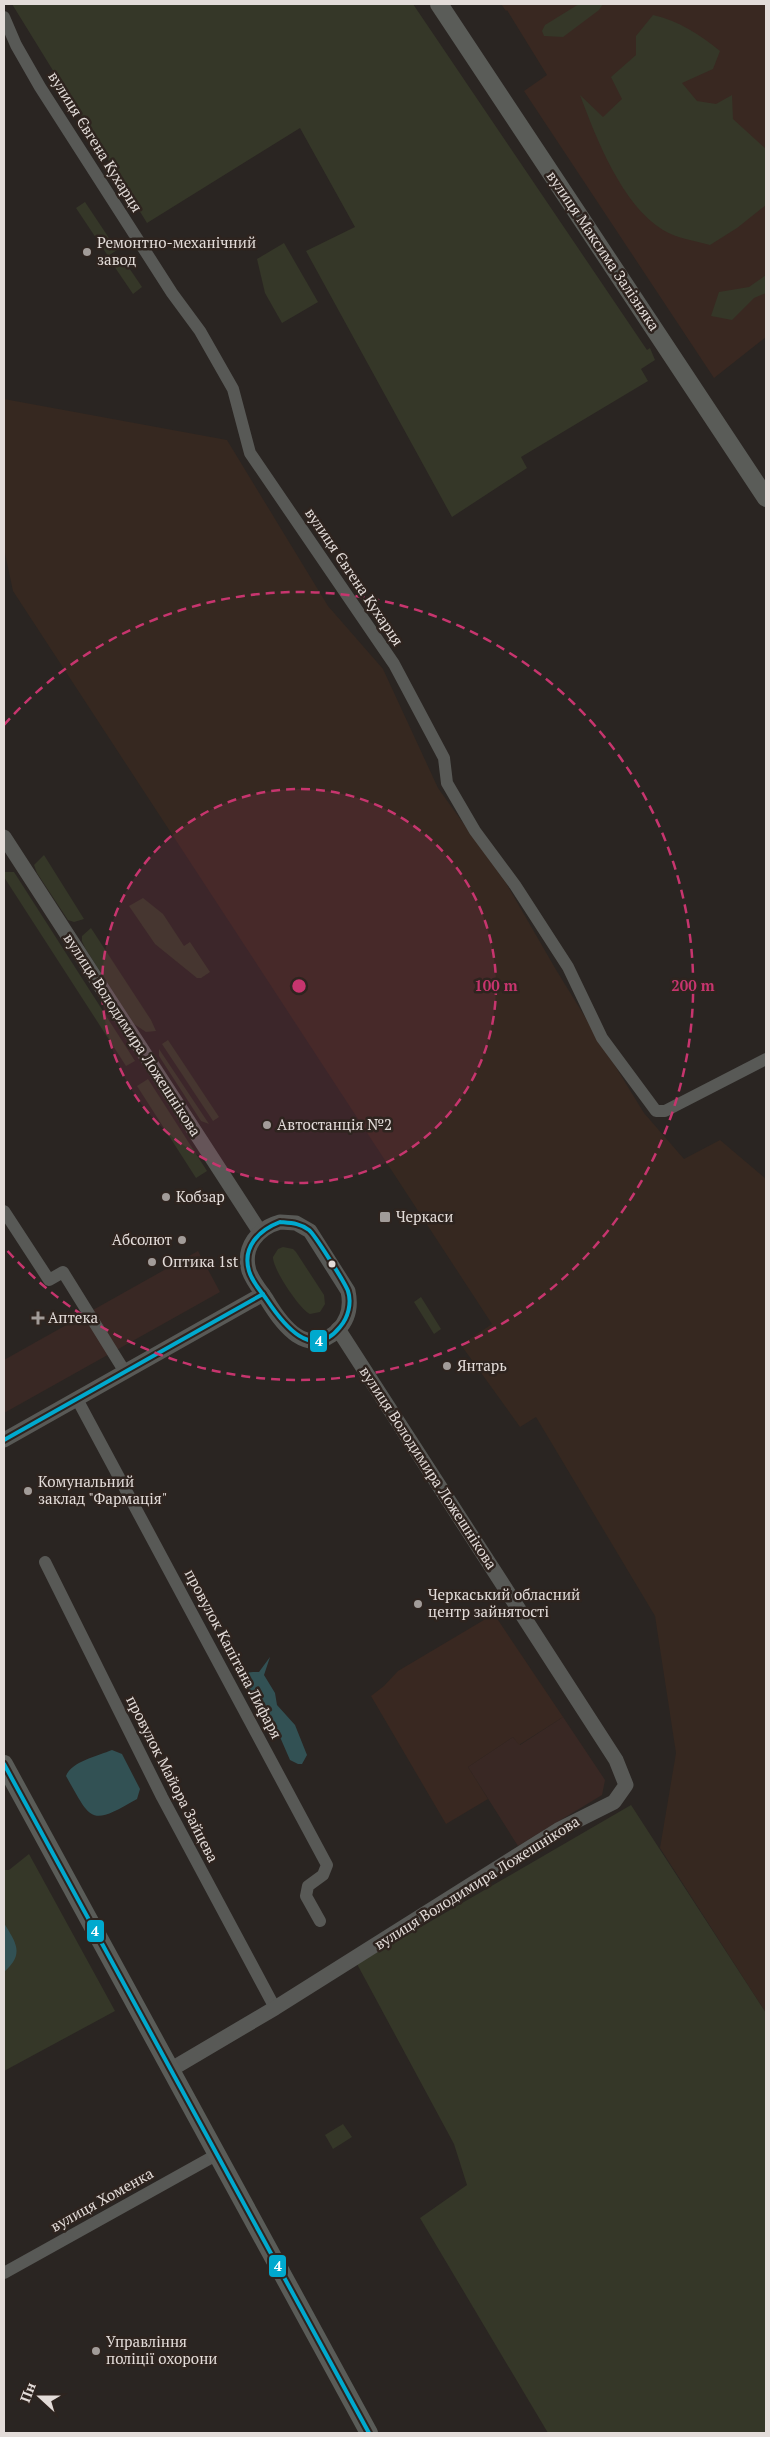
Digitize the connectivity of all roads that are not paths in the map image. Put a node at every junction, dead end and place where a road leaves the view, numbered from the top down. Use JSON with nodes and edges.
{"nodes":[{"id":1,"x":439,"y":4,"type":"edge"},
{"id":2,"x":4,"y":17,"type":"edge"},
{"id":3,"x":766,"y":498,"type":"edge"},
{"id":4,"x":4,"y":837,"type":"edge"},
{"id":5,"x":766,"y":1059,"type":"edge"},
{"id":6,"x":4,"y":1211,"type":"edge"},
{"id":7,"x":260,"y":1232,"type":"junction"},
{"id":8,"x":263,"y":1294,"type":"junction"},
{"id":9,"x":338,"y":1329,"type":"junction"},
{"id":10,"x":124,"y":1372,"type":"junction"},
{"id":11,"x":77,"y":1399,"type":"junction"},
{"id":12,"x":4,"y":1440,"type":"edge"},
{"id":13,"x":45,"y":1562,"type":"dead end"},
{"id":14,"x":4,"y":1764,"type":"edge"},
{"id":15,"x":320,"y":1921,"type":"dead end"},
{"id":16,"x":275,"y":2008,"type":"junction"},
{"id":17,"x":170,"y":2070,"type":"junction"},
{"id":18,"x":216,"y":2155,"type":"junction"},
{"id":19,"x":4,"y":2273,"type":"edge"},
{"id":20,"x":369,"y":2433,"type":"edge"}],
"edges":[{"from":1,"to":3,"type":"main road","name":"вулиця Максима Залізняка"},
{"from":2,"to":5,"type":"street","name":"вулиця Євгена Кухарця"},
{"from":4,"to":7,"type":"street","name":"вулиця Володимира Ложешнікова"},
{"from":6,"to":10,"type":"street"},
{"from":7,"to":8,"type":"street"},
{"from":7,"to":9,"type":"street"},
{"from":8,"to":9,"type":"street"},
{"from":8,"to":10,"type":"street"},
{"from":9,"to":16,"type":"street","name":"вулиця Володимира Ложешнікова"},
{"from":10,"to":11,"type":"street"},
{"from":11,"to":12,"type":"street"},
{"from":11,"to":15,"type":"street","name":"провулок Капітана Лифаря"},
{"from":13,"to":16,"type":"street","name":"провулок Майора Зайцева"},
{"from":14,"to":17,"type":"main road"},
{"from":16,"to":17,"type":"street","name":"вулиця Володимира Ложешнікова"},
{"from":17,"to":18,"type":"main road"},
{"from":18,"to":19,"type":"street","name":"вулиця Хоменка"},
{"from":18,"to":20,"type":"main road"}]}
